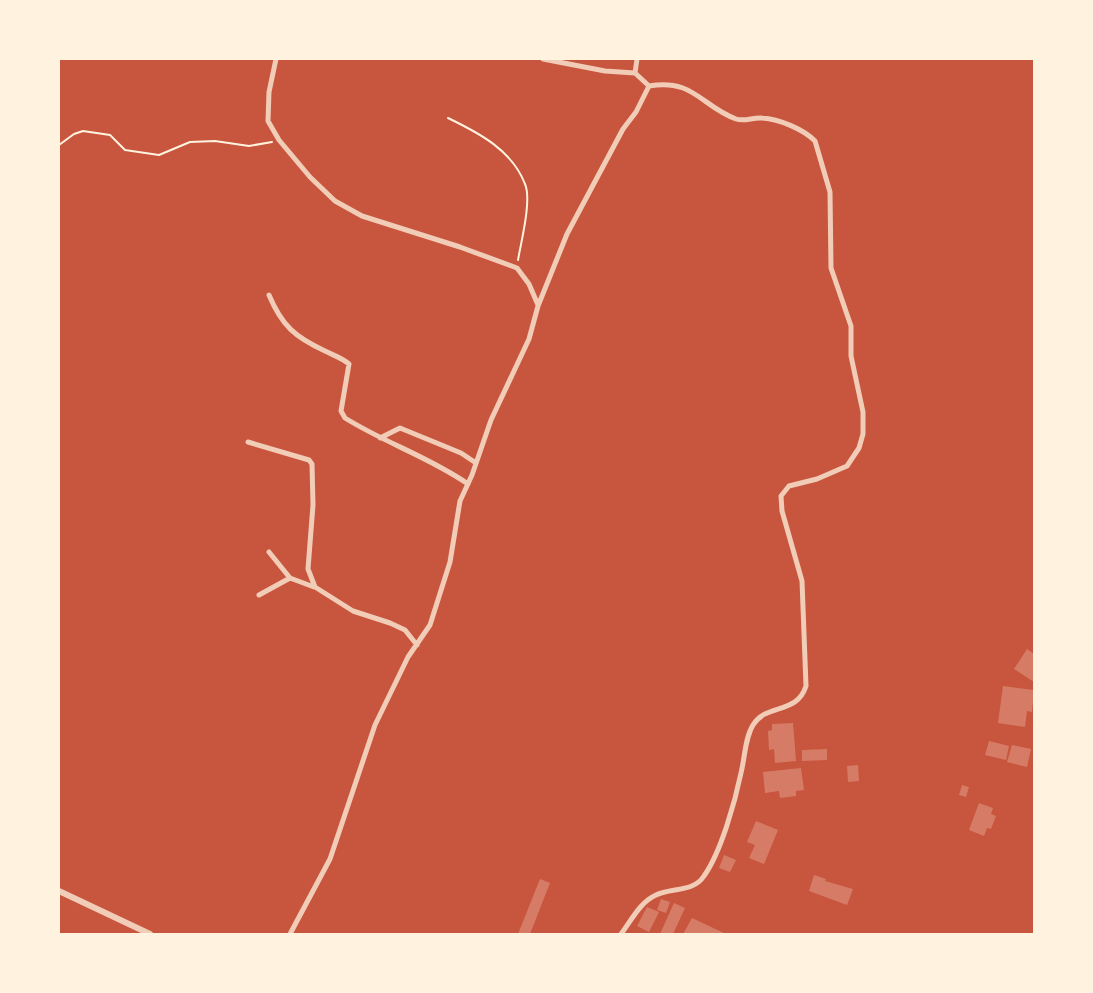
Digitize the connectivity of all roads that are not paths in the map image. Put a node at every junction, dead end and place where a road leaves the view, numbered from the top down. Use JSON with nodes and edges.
{"nodes":[{"id":1,"x":276,"y":59,"type":"edge"},
{"id":2,"x":543,"y":59,"type":"edge"},
{"id":3,"x":638,"y":59,"type":"edge"},
{"id":4,"x":635,"y":73,"type":"junction"},
{"id":5,"x":649,"y":86,"type":"junction"},
{"id":6,"x":269,"y":295,"type":"dead end"},
{"id":7,"x":538,"y":306,"type":"junction"},
{"id":8,"x":380,"y":438,"type":"junction"},
{"id":9,"x":248,"y":442,"type":"dead end"},
{"id":10,"x":476,"y":463,"type":"junction"},
{"id":11,"x":468,"y":484,"type":"junction"},
{"id":12,"x":269,"y":552,"type":"dead end"},
{"id":13,"x":290,"y":578,"type":"junction"},
{"id":14,"x":315,"y":587,"type":"junction"},
{"id":15,"x":260,"y":595,"type":"dead end"},
{"id":16,"x":417,"y":645,"type":"junction"},
{"id":17,"x":59,"y":890,"type":"edge"},
{"id":18,"x":150,"y":934,"type":"edge"},
{"id":19,"x":290,"y":934,"type":"edge"},
{"id":20,"x":621,"y":934,"type":"edge"}],
"edges":[{"from":1,"to":7,"type":"street"},
{"from":2,"to":4,"type":"street"},
{"from":3,"to":4,"type":"street"},
{"from":4,"to":5,"type":"street"},
{"from":5,"to":7,"type":"street"},
{"from":5,"to":20,"type":"street"},
{"from":6,"to":8,"type":"street"},
{"from":7,"to":10,"type":"street"},
{"from":8,"to":10,"type":"street"},
{"from":8,"to":11,"type":"street"},
{"from":9,"to":14,"type":"street"},
{"from":10,"to":11,"type":"street"},
{"from":11,"to":16,"type":"street"},
{"from":12,"to":13,"type":"street"},
{"from":13,"to":14,"type":"street"},
{"from":13,"to":15,"type":"street"},
{"from":14,"to":16,"type":"street"},
{"from":16,"to":19,"type":"street"},
{"from":17,"to":18,"type":"street"}]}
